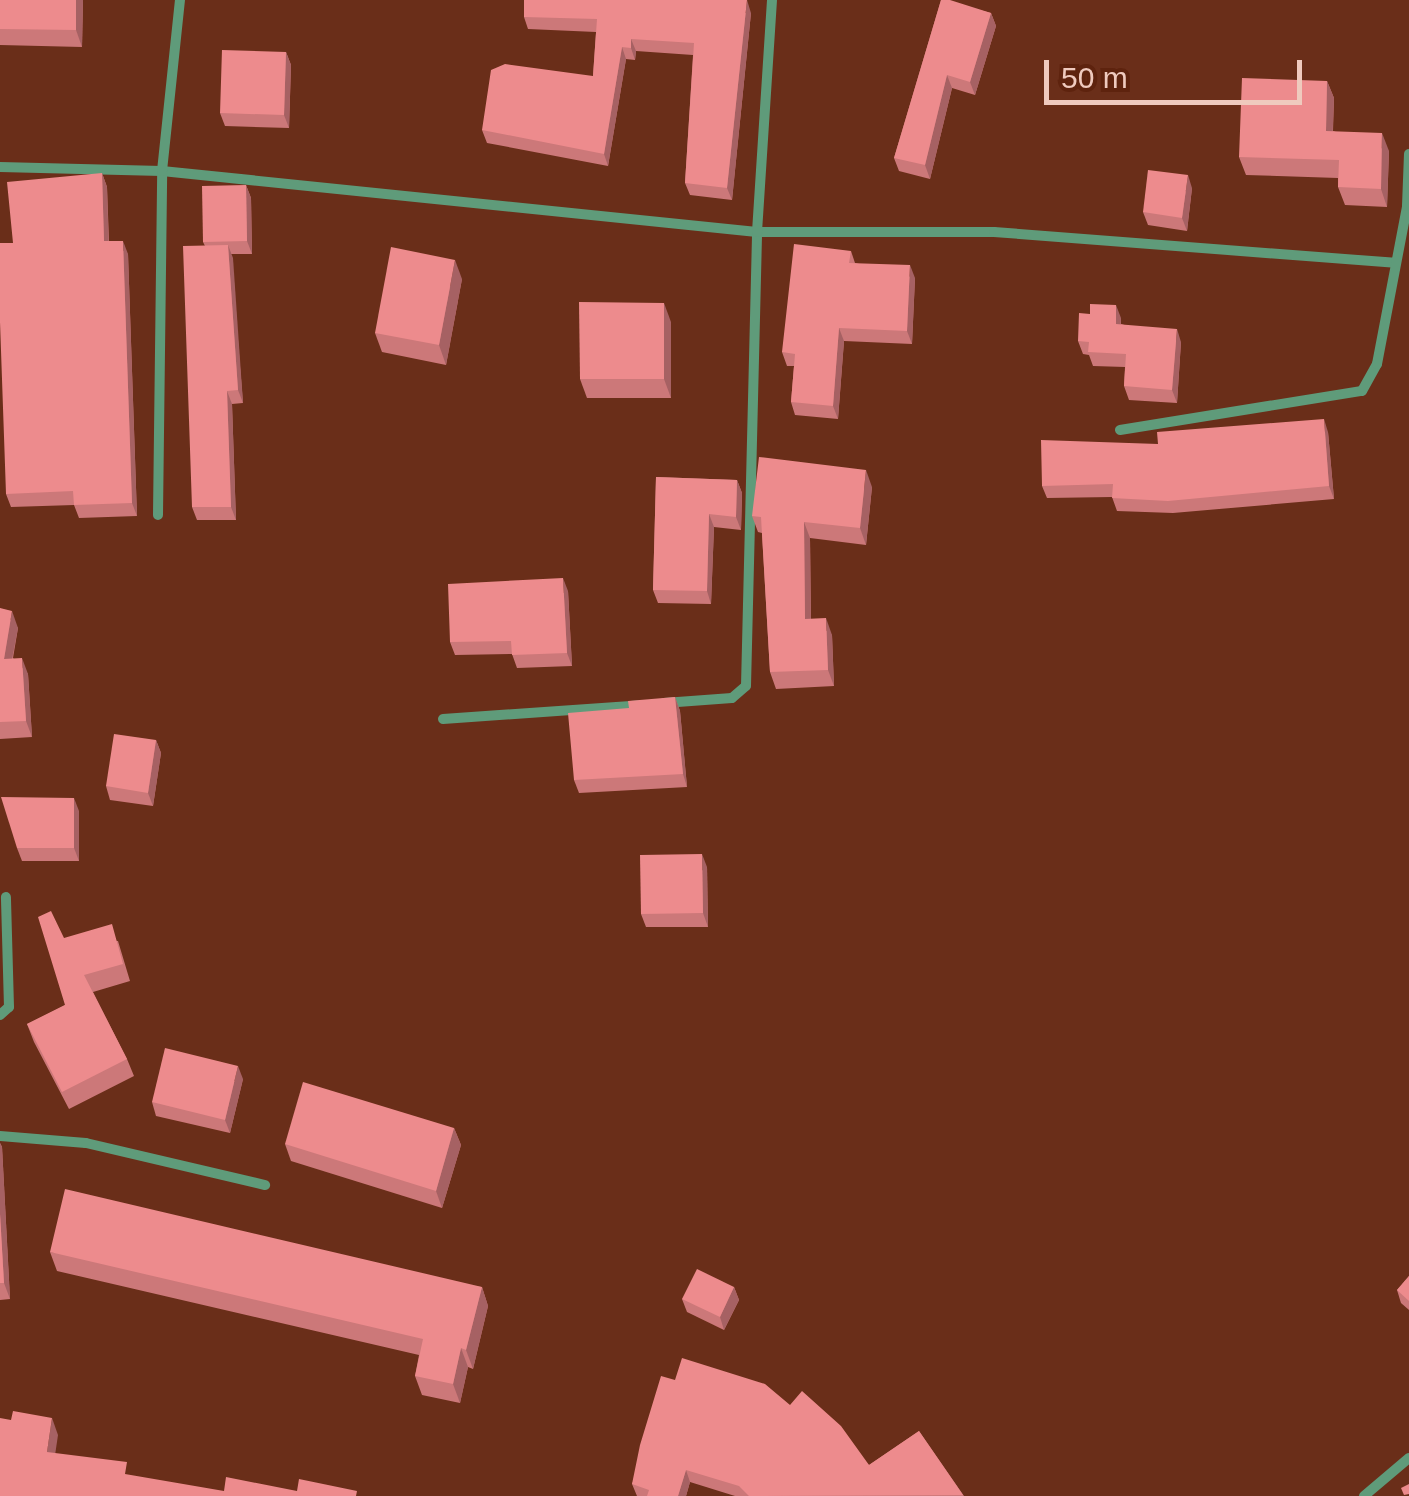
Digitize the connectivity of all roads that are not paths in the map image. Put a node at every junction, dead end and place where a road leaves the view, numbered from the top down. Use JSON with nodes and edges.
{"nodes":[{"id":1,"x":180,"y":0,"type":"edge"},
{"id":2,"x":772,"y":0,"type":"edge"},
{"id":3,"x":1409,"y":154,"type":"edge"},
{"id":4,"x":0,"y":167,"type":"edge"},
{"id":5,"x":162,"y":171,"type":"junction"},
{"id":6,"x":757,"y":232,"type":"junction"},
{"id":7,"x":1396,"y":263,"type":"junction"},
{"id":8,"x":1120,"y":430,"type":"dead end"},
{"id":9,"x":158,"y":515,"type":"dead end"},
{"id":10,"x":444,"y":719,"type":"dead end"},
{"id":11,"x":6,"y":897,"type":"dead end"},
{"id":12,"x":0,"y":1015,"type":"edge"},
{"id":13,"x":0,"y":1136,"type":"edge"},
{"id":14,"x":266,"y":1185,"type":"dead end"},
{"id":15,"x":1409,"y":1458,"type":"edge"},
{"id":16,"x":1364,"y":1496,"type":"edge"}],
"edges":[{"from":1,"to":5,"type":"street"},
{"from":2,"to":6,"type":"street"},
{"from":3,"to":7,"type":"street"},
{"from":4,"to":5,"type":"street"},
{"from":5,"to":6,"type":"street"},
{"from":5,"to":9,"type":"street"},
{"from":6,"to":7,"type":"street"},
{"from":6,"to":10,"type":"street"},
{"from":7,"to":8,"type":"street"},
{"from":11,"to":12,"type":"street"},
{"from":13,"to":14,"type":"street"},
{"from":15,"to":16,"type":"street"}]}
